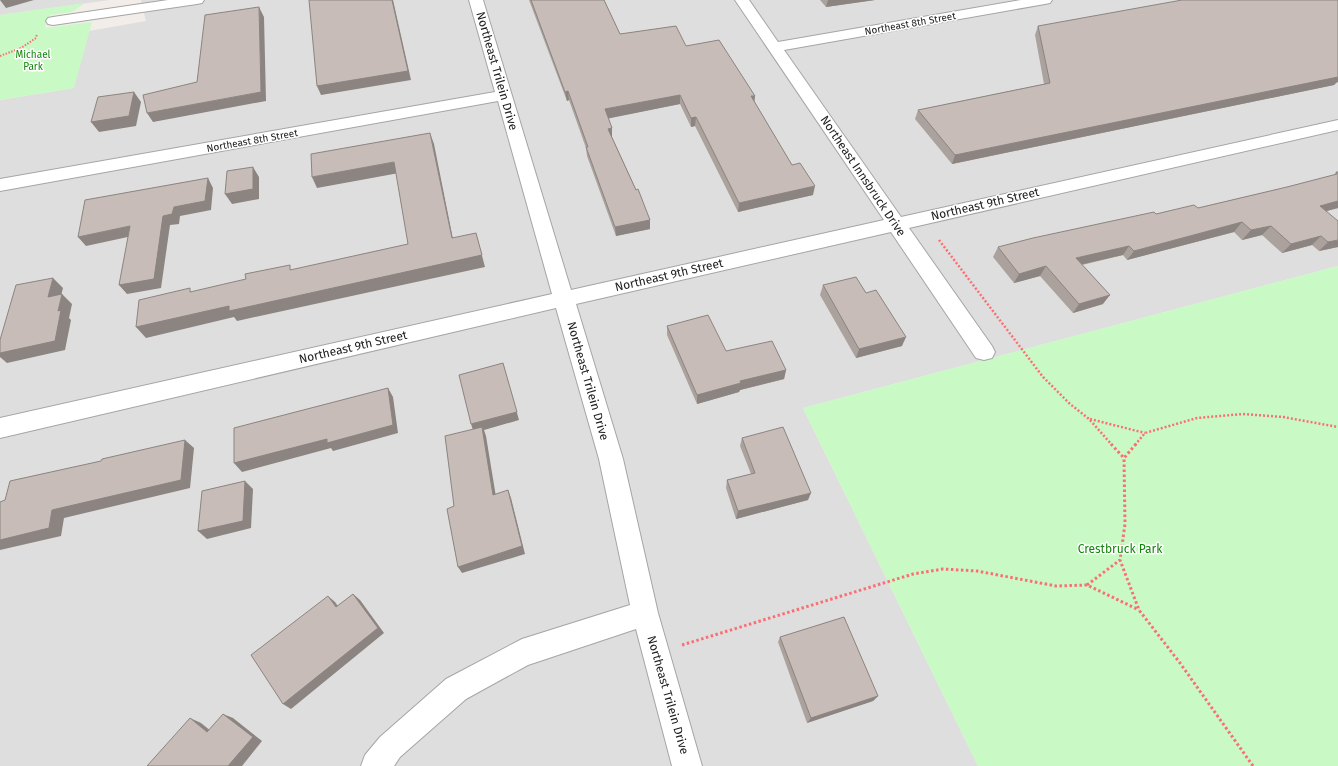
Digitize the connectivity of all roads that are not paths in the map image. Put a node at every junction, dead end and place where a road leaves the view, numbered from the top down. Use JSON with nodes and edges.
{"nodes":[{"id":1,"x":99,"y":0,"type":"edge"},
{"id":2,"x":197,"y":0,"type":"edge"},
{"id":3,"x":476,"y":0,"type":"edge"},
{"id":4,"x":742,"y":0,"type":"edge"},
{"id":5,"x":1046,"y":0,"type":"edge"},
{"id":6,"x":108,"y":13,"type":"junction"},
{"id":7,"x":53,"y":21,"type":"dead end"},
{"id":8,"x":774,"y":47,"type":"junction"},
{"id":9,"x":504,"y":95,"type":"junction"},
{"id":10,"x":1338,"y":125,"type":"edge"},
{"id":11,"x":0,"y":185,"type":"edge"},
{"id":12,"x":895,"y":224,"type":"junction"},
{"id":13,"x":563,"y":299,"type":"junction"},
{"id":14,"x":984,"y":352,"type":"dead end"},
{"id":15,"x":0,"y":428,"type":"edge"},
{"id":16,"x":645,"y":614,"type":"junction"},
{"id":17,"x":376,"y":766,"type":"edge"},
{"id":18,"x":688,"y":766,"type":"edge"}],
"edges":[{"from":1,"to":6,"type":"street"},
{"from":2,"to":6,"type":"street"},
{"from":3,"to":9,"type":"street","name":"Northeast Trilein Drive"},
{"from":4,"to":8,"type":"street","name":"Northeast Innsbruck Drive"},
{"from":5,"to":8,"type":"street","name":"Northeast 8th Street"},
{"from":6,"to":7,"type":"street"},
{"from":8,"to":12,"type":"street","name":"Northeast Innsbruck Drive"},
{"from":9,"to":11,"type":"street","name":"Northeast 8th Street"},
{"from":9,"to":13,"type":"street","name":"Northeast Trilein Drive"},
{"from":10,"to":12,"type":"street","name":"Northeast 9th Street"},
{"from":12,"to":13,"type":"street","name":"Northeast 9th Street"},
{"from":12,"to":14,"type":"street","name":"Northeast Innsbruck Drive"},
{"from":13,"to":15,"type":"street","name":"Northeast 9th Street"},
{"from":13,"to":16,"type":"street","name":"Northeast Trilein Drive"},
{"from":16,"to":17,"type":"street"},
{"from":16,"to":18,"type":"street","name":"Northeast Trilein Drive"}]}
